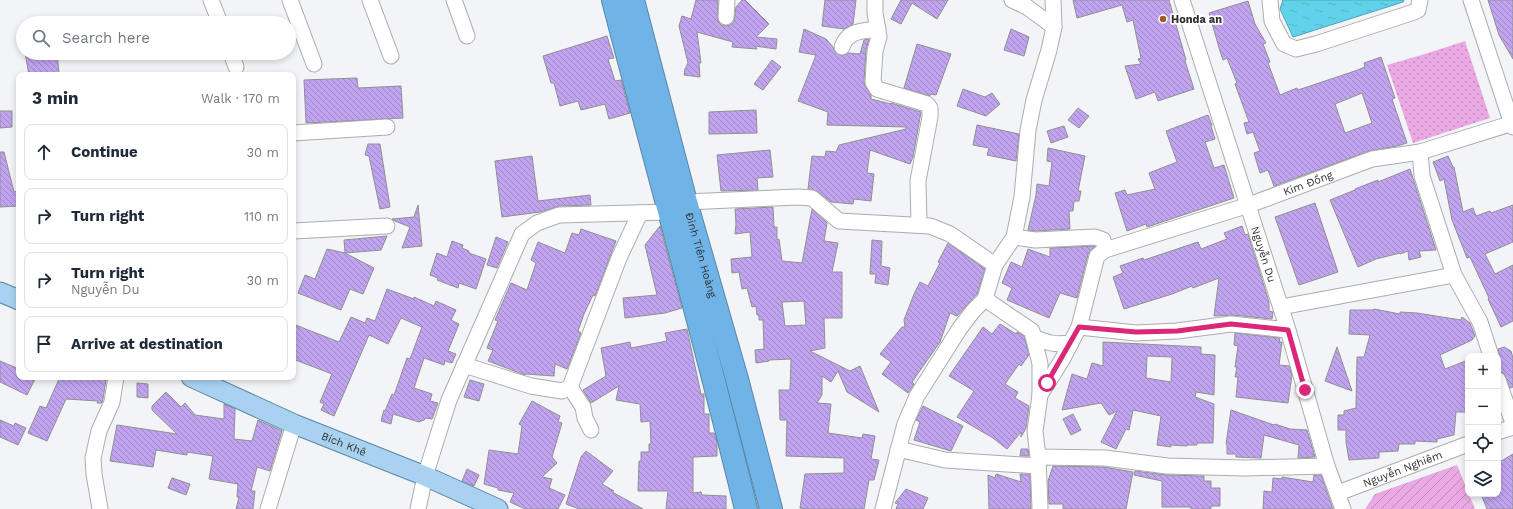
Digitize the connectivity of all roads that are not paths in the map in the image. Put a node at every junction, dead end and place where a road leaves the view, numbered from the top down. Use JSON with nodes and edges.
{"nodes":[{"id":1,"x":211,"y":0,"type":"edge"},
{"id":2,"x":290,"y":0,"type":"edge"},
{"id":3,"x":370,"y":0,"type":"edge"},
{"id":4,"x":454,"y":0,"type":"edge"},
{"id":5,"x":613,"y":0,"type":"edge"},
{"id":6,"x":633,"y":0,"type":"edge"},
{"id":7,"x":727,"y":0,"type":"edge"},
{"id":8,"x":875,"y":0,"type":"edge"},
{"id":9,"x":1012,"y":0,"type":"edge"},
{"id":10,"x":1054,"y":0,"type":"edge"},
{"id":11,"x":1182,"y":0,"type":"edge"},
{"id":12,"x":1270,"y":0,"type":"edge"},
{"id":13,"x":1420,"y":0,"type":"edge"},
{"id":14,"x":1472,"y":0,"type":"edge"},
{"id":15,"x":217,"y":16,"type":"edge"},
{"id":16,"x":726,"y":17,"type":"dead end"},
{"id":17,"x":1054,"y":27,"type":"junction"},
{"id":18,"x":878,"y":29,"type":"junction"},
{"id":19,"x":467,"y":36,"type":"dead end"},
{"id":20,"x":842,"y":47,"type":"dead end"},
{"id":21,"x":391,"y":56,"type":"dead end"},
{"id":22,"x":314,"y":64,"type":"dead end"},
{"id":23,"x":1513,"y":125,"type":"edge"},
{"id":24,"x":387,"y":127,"type":"dead end"},
{"id":25,"x":296,"y":133,"type":"edge"},
{"id":26,"x":1420,"y":152,"type":"junction"},
{"id":27,"x":1249,"y":204,"type":"junction"},
{"id":28,"x":677,"y":207,"type":"junction"},
{"id":29,"x":640,"y":213,"type":"junction"},
{"id":30,"x":919,"y":224,"type":"junction"},
{"id":31,"x":387,"y":226,"type":"dead end"},
{"id":32,"x":296,"y":231,"type":"edge"},
{"id":33,"x":1014,"y":237,"type":"junction"},
{"id":34,"x":1105,"y":250,"type":"junction"},
{"id":35,"x":995,"y":266,"type":"junction"},
{"id":36,"x":1454,"y":275,"type":"junction"},
{"id":37,"x":0,"y":292,"type":"edge"},
{"id":38,"x":16,"y":299,"type":"edge"},
{"id":39,"x":985,"y":299,"type":"junction"},
{"id":40,"x":1281,"y":307,"type":"junction"},
{"id":41,"x":1079,"y":327,"type":"junction"},
{"id":42,"x":1288,"y":330,"type":"junction"},
{"id":43,"x":1033,"y":337,"type":"junction"},
{"id":44,"x":1071,"y":342,"type":"junction"},
{"id":45,"x":1490,"y":353,"type":"edge"},
{"id":46,"x":464,"y":365,"type":"junction"},
{"id":47,"x":116,"y":380,"type":"edge"},
{"id":48,"x":198,"y":380,"type":"edge"},
{"id":49,"x":570,"y":387,"type":"junction"},
{"id":50,"x":1501,"y":389,"type":"edge"},
{"id":51,"x":1040,"y":395,"type":"junction"},
{"id":52,"x":1513,"y":423,"type":"edge"},
{"id":53,"x":294,"y":424,"type":"junction"},
{"id":54,"x":1513,"y":427,"type":"edge"},
{"id":55,"x":591,"y":430,"type":"dead end"},
{"id":56,"x":1501,"y":431,"type":"edge"},
{"id":57,"x":1465,"y":445,"type":"edge"},
{"id":58,"x":898,"y":449,"type":"junction"},
{"id":59,"x":1038,"y":462,"type":"junction"},
{"id":60,"x":1327,"y":466,"type":"junction"},
{"id":61,"x":425,"y":476,"type":"junction"},
{"id":62,"x":1338,"y":493,"type":"junction"},
{"id":63,"x":100,"y":509,"type":"edge"},
{"id":64,"x":268,"y":509,"type":"edge"},
{"id":65,"x":418,"y":509,"type":"edge"},
{"id":66,"x":498,"y":509,"type":"edge"},
{"id":67,"x":746,"y":509,"type":"edge"},
{"id":68,"x":771,"y":509,"type":"edge"},
{"id":69,"x":883,"y":509,"type":"edge"},
{"id":70,"x":1040,"y":509,"type":"edge"},
{"id":71,"x":1344,"y":509,"type":"edge"}],
"edges":[{"from":1,"to":15,"type":"street"},
{"from":2,"to":22,"type":"street"},
{"from":3,"to":21,"type":"street"},
{"from":4,"to":19,"type":"street"},
{"from":5,"to":28,"type":"highway","name":"Đinh Tiên Hoàng"},
{"from":6,"to":28,"type":"highway","name":"Đinh Tiên Hoàng"},
{"from":7,"to":16,"type":"street"},
{"from":8,"to":18,"type":"street"},
{"from":9,"to":17,"type":"street"},
{"from":10,"to":17,"type":"street"},
{"from":11,"to":27,"type":"street","name":"Nguyễn Du"},
{"from":12,"to":13,"type":"street"},
{"from":14,"to":23,"type":"street"},
{"from":17,"to":33,"type":"street"},
{"from":18,"to":20,"type":"street"},
{"from":18,"to":30,"type":"street"},
{"from":23,"to":26,"type":"street","name":"Kim Đồng"},
{"from":24,"to":25,"type":"street"},
{"from":26,"to":27,"type":"street","name":"Kim Đồng"},
{"from":26,"to":36,"type":"street"},
{"from":27,"to":34,"type":"street","name":"Kim Đồng"},
{"from":27,"to":40,"type":"street","name":"Nguyễn Du"},
{"from":28,"to":29,"type":"street"},
{"from":28,"to":30,"type":"street"},
{"from":28,"to":67,"type":"highway","name":"Đinh Tiên Hoàng"},
{"from":28,"to":68,"type":"highway","name":"Đinh Tiên Hoàng"},
{"from":29,"to":46,"type":"street"},
{"from":29,"to":49,"type":"street"},
{"from":30,"to":35,"type":"street"},
{"from":31,"to":32,"type":"street"},
{"from":33,"to":34,"type":"street"},
{"from":33,"to":35,"type":"street"},
{"from":34,"to":41,"type":"street"},
{"from":35,"to":39,"type":"street"},
{"from":36,"to":40,"type":"street"},
{"from":36,"to":45,"type":"street"},
{"from":37,"to":38,"type":"main road"},
{"from":39,"to":43,"type":"street"},
{"from":39,"to":58,"type":"street"},
{"from":40,"to":42,"type":"street","name":"Nguyễn Du"},
{"from":41,"to":42,"type":"street"},
{"from":41,"to":44,"type":"street"},
{"from":42,"to":60,"type":"street","name":"Nguyễn Du"},
{"from":43,"to":44,"type":"street"},
{"from":43,"to":51,"type":"street"},
{"from":44,"to":51,"type":"street"},
{"from":46,"to":49,"type":"street"},
{"from":46,"to":61,"type":"street"},
{"from":47,"to":63,"type":"street"},
{"from":48,"to":53,"type":"main road","name":"Bích Khê"},
{"from":49,"to":55,"type":"street"},
{"from":50,"to":52,"type":"street"},
{"from":51,"to":59,"type":"street"},
{"from":53,"to":61,"type":"main road","name":"Bích Khê"},
{"from":53,"to":64,"type":"street"},
{"from":54,"to":56,"type":"street"},
{"from":57,"to":62,"type":"street","name":"Nguyễn Nghiêm"},
{"from":58,"to":59,"type":"street"},
{"from":58,"to":69,"type":"street"},
{"from":59,"to":60,"type":"street"},
{"from":59,"to":70,"type":"street"},
{"from":60,"to":62,"type":"street","name":"Nguyễn Du"},
{"from":61,"to":65,"type":"street"},
{"from":61,"to":66,"type":"main road","name":"Bích Khê"},
{"from":62,"to":71,"type":"street","name":"Nguyễn Du"}]}
